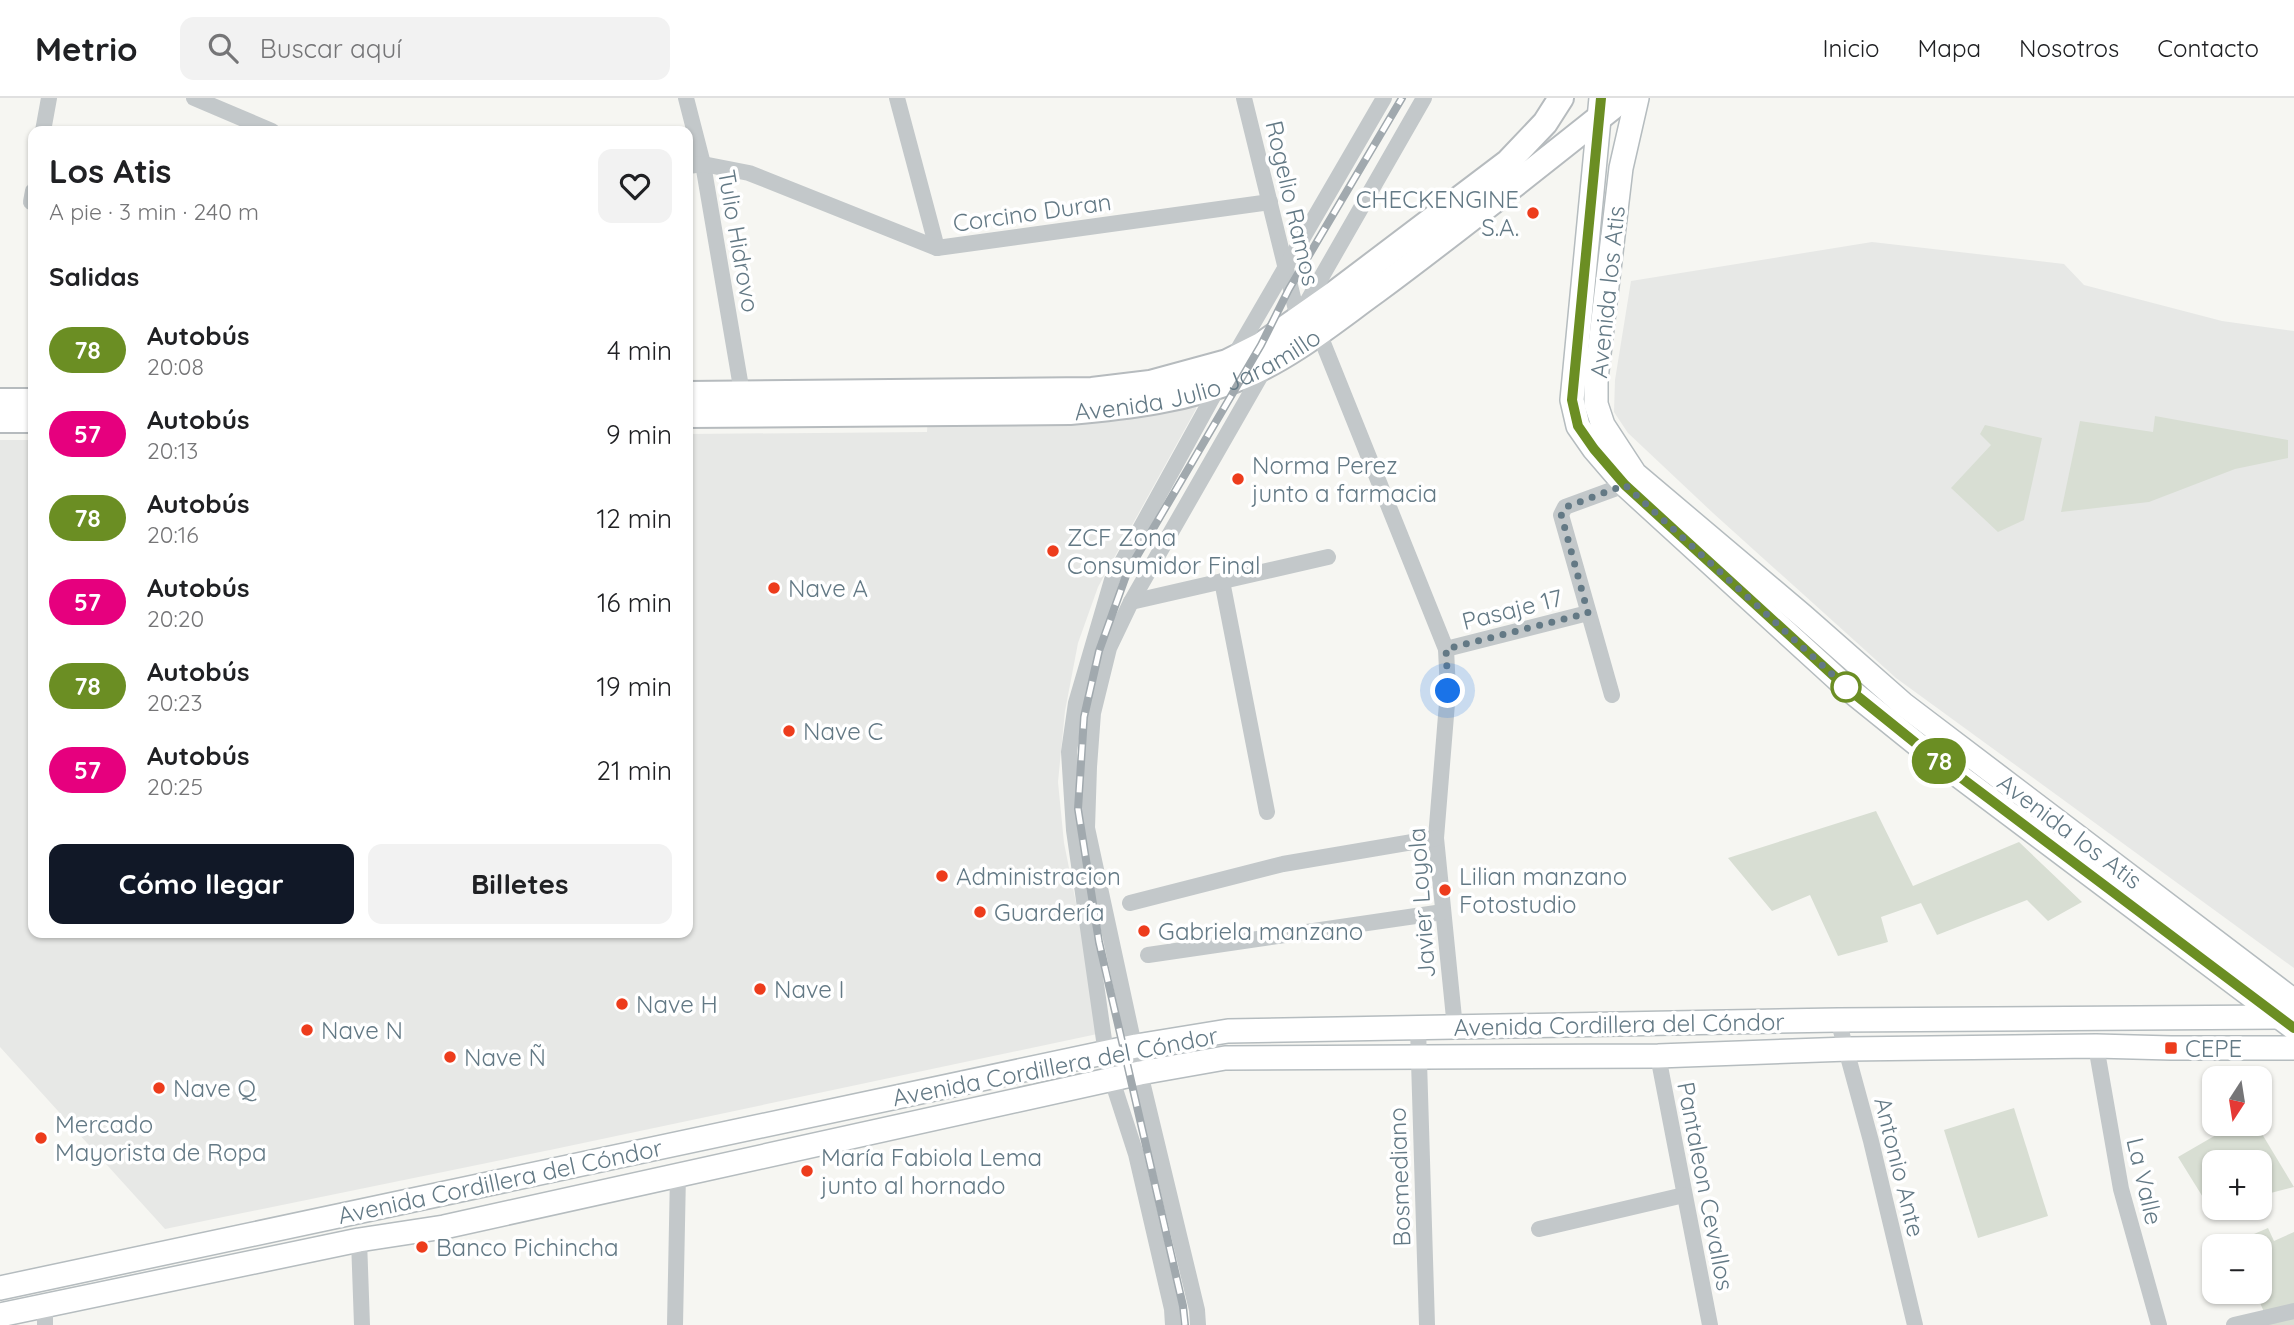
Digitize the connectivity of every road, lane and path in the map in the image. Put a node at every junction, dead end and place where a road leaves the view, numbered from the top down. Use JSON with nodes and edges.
{"nodes":[{"id":1,"x":49,"y":98,"type":"edge"},
{"id":2,"x":194,"y":98,"type":"edge"},
{"id":3,"x":686,"y":98,"type":"edge"},
{"id":4,"x":897,"y":98,"type":"edge"},
{"id":5,"x":1244,"y":98,"type":"edge"},
{"id":6,"x":1384,"y":98,"type":"edge"},
{"id":7,"x":1424,"y":98,"type":"edge"},
{"id":8,"x":1562,"y":98,"type":"edge"},
{"id":9,"x":1625,"y":98,"type":"edge"},
{"id":10,"x":1637,"y":98,"type":"edge"},
{"id":11,"x":1599,"y":109,"type":"edge"},
{"id":12,"x":44,"y":126,"type":"edge"},
{"id":13,"x":260,"y":126,"type":"edge"},
{"id":14,"x":690,"y":126,"type":"edge"},
{"id":15,"x":695,"y":165,"type":"edge"},
{"id":16,"x":1270,"y":202,"type":"junction"},
{"id":17,"x":937,"y":248,"type":"junction"},
{"id":18,"x":1286,"y":270,"type":"junction"},
{"id":19,"x":1298,"y":318,"type":"junction"},
{"id":20,"x":1319,"y":332,"type":"junction"},
{"id":21,"x":1232,"y":360,"type":"junction"},
{"id":22,"x":1266,"y":365,"type":"junction"},
{"id":23,"x":1220,"y":384,"type":"junction"},
{"id":24,"x":742,"y":393,"type":"junction"},
{"id":25,"x":693,"y":394,"type":"edge"},
{"id":26,"x":0,"y":401,"type":"edge"},
{"id":27,"x":28,"y":401,"type":"edge"},
{"id":28,"x":693,"y":415,"type":"edge"},
{"id":29,"x":28,"y":420,"type":"edge"},
{"id":30,"x":0,"y":421,"type":"edge"},
{"id":31,"x":1625,"y":485,"type":"junction"},
{"id":32,"x":1328,"y":557,"type":"dead end"},
{"id":33,"x":1222,"y":581,"type":"junction"},
{"id":34,"x":1131,"y":602,"type":"junction"},
{"id":35,"x":1588,"y":613,"type":"junction"},
{"id":36,"x":1446,"y":649,"type":"junction"},
{"id":37,"x":1612,"y":695,"type":"dead end"},
{"id":38,"x":1267,"y":812,"type":"dead end"},
{"id":39,"x":1436,"y":838,"type":"junction"},
{"id":40,"x":1130,"y":903,"type":"dead end"},
{"id":41,"x":1443,"y":912,"type":"junction"},
{"id":42,"x":1147,"y":955,"type":"dead end"},
{"id":43,"x":2290,"y":1013,"type":"edge"},
{"id":44,"x":1838,"y":1020,"type":"junction"},
{"id":45,"x":1418,"y":1028,"type":"junction"},
{"id":46,"x":1455,"y":1028,"type":"junction"},
{"id":47,"x":1136,"y":1046,"type":"junction"},
{"id":48,"x":2096,"y":1046,"type":"junction"},
{"id":49,"x":2294,"y":1048,"type":"edge"},
{"id":50,"x":1847,"y":1049,"type":"junction"},
{"id":51,"x":1106,"y":1054,"type":"junction"},
{"id":52,"x":1658,"y":1056,"type":"junction"},
{"id":53,"x":1418,"y":1058,"type":"junction"},
{"id":54,"x":1140,"y":1073,"type":"junction"},
{"id":55,"x":1112,"y":1080,"type":"junction"},
{"id":56,"x":678,"y":1174,"type":"junction"},
{"id":57,"x":1684,"y":1195,"type":"junction"},
{"id":58,"x":1539,"y":1229,"type":"dead end"},
{"id":59,"x":359,"y":1240,"type":"junction"},
{"id":60,"x":0,"y":1288,"type":"edge"},
{"id":61,"x":2294,"y":1311,"type":"edge"},
{"id":62,"x":0,"y":1315,"type":"edge"},
{"id":63,"x":45,"y":1315,"type":"edge"},
{"id":64,"x":362,"y":1325,"type":"edge"},
{"id":65,"x":675,"y":1325,"type":"edge"},
{"id":66,"x":1173,"y":1325,"type":"edge"},
{"id":67,"x":1198,"y":1325,"type":"edge"},
{"id":68,"x":1427,"y":1325,"type":"edge"},
{"id":69,"x":1710,"y":1325,"type":"edge"},
{"id":70,"x":1915,"y":1325,"type":"edge"},
{"id":71,"x":2159,"y":1325,"type":"edge"},
{"id":72,"x":2234,"y":1325,"type":"edge"}],
"edges":[{"from":1,"to":12,"type":"street"},
{"from":2,"to":13,"type":"street"},
{"from":3,"to":14,"type":"street","name":"Tulio Hidrovo"},
{"from":4,"to":17,"type":"street"},
{"from":5,"to":16,"type":"street","name":"Rogelio Ramos"},
{"from":6,"to":18,"type":"street"},
{"from":7,"to":19,"type":"street"},
{"from":8,"to":19,"type":"main road","name":"Avenida Julio Jaramillo"},
{"from":9,"to":11,"type":"main road","name":"Avenida Julio Jaramillo"},
{"from":10,"to":43,"type":"street","name":"Avenida los Atis"},
{"from":11,"to":20,"type":"main road","name":"Avenida Julio Jaramillo"},
{"from":11,"to":31,"type":"street","name":"Avenida los Atis"},
{"from":15,"to":17,"type":"street","name":"Corcino Duran"},
{"from":15,"to":24,"type":"street","name":"Tulio Hidrovo"},
{"from":16,"to":17,"type":"street","name":"Corcino Duran"},
{"from":16,"to":18,"type":"street","name":"Rogelio Ramos"},
{"from":18,"to":19,"type":"street","name":"Rogelio Ramos"},
{"from":18,"to":21,"type":"street"},
{"from":19,"to":21,"type":"main road","name":"Avenida Julio Jaramillo"},
{"from":19,"to":22,"type":"street"},
{"from":20,"to":22,"type":"main road","name":"Avenida Julio Jaramillo"},
{"from":20,"to":36,"type":"street","name":"Javier Loyola"},
{"from":21,"to":23,"type":"street"},
{"from":21,"to":24,"type":"main road","name":"Avenida Julio Jaramillo"},
{"from":22,"to":23,"type":"main road","name":"Avenida Julio Jaramillo"},
{"from":22,"to":34,"type":"street"},
{"from":23,"to":28,"type":"main road","name":"Avenida Julio Jaramillo"},
{"from":23,"to":51,"type":"street"},
{"from":24,"to":25,"type":"main road","name":"Avenida Julio Jaramillo"},
{"from":26,"to":27,"type":"main road"},
{"from":29,"to":30,"type":"main road"},
{"from":31,"to":35,"type":"street"},
{"from":31,"to":43,"type":"street","name":"Avenida los Atis"},
{"from":32,"to":33,"type":"street"},
{"from":33,"to":34,"type":"street"},
{"from":33,"to":38,"type":"street"},
{"from":34,"to":47,"type":"street"},
{"from":35,"to":36,"type":"street","name":"Pasaje 17"},
{"from":35,"to":37,"type":"street"},
{"from":36,"to":39,"type":"street","name":"Javier Loyola"},
{"from":39,"to":40,"type":"street"},
{"from":39,"to":41,"type":"street","name":"Javier Loyola"},
{"from":41,"to":42,"type":"street"},
{"from":41,"to":46,"type":"street","name":"Javier Loyola"},
{"from":43,"to":44,"type":"street","name":"Avenida Cordillera del Cóndor"},
{"from":44,"to":46,"type":"street","name":"Avenida Cordillera del Cóndor"},
{"from":44,"to":50,"type":"street","name":"Antonio Ante"},
{"from":45,"to":46,"type":"street","name":"Avenida Cordillera del Cóndor"},
{"from":45,"to":47,"type":"street","name":"Avenida Cordillera del Cóndor"},
{"from":45,"to":53,"type":"street","name":"Bosmediano"},
{"from":47,"to":51,"type":"street","name":"Avenida Cordillera del Cóndor"},
{"from":47,"to":54,"type":"street"},
{"from":48,"to":49,"type":"street","name":"Avenida Cordillera del Cóndor"},
{"from":48,"to":50,"type":"street","name":"Avenida Cordillera del Cóndor"},
{"from":48,"to":71,"type":"street","name":"La Valle"},
{"from":50,"to":52,"type":"street","name":"Avenida Cordillera del Cóndor"},
{"from":50,"to":70,"type":"street","name":"Antonio Ante"},
{"from":51,"to":55,"type":"street"},
{"from":51,"to":60,"type":"street","name":"Avenida Cordillera del Cóndor"},
{"from":52,"to":53,"type":"street","name":"Avenida Cordillera del Cóndor"},
{"from":52,"to":57,"type":"street","name":"Pantaleon Cevallos"},
{"from":53,"to":54,"type":"street","name":"Avenida Cordillera del Cóndor"},
{"from":53,"to":68,"type":"street","name":"Bosmediano"},
{"from":54,"to":55,"type":"street","name":"Avenida Cordillera del Cóndor"},
{"from":54,"to":67,"type":"street"},
{"from":55,"to":56,"type":"street","name":"Avenida Cordillera del Cóndor"},
{"from":55,"to":66,"type":"street"},
{"from":56,"to":59,"type":"street","name":"Avenida Cordillera del Cóndor"},
{"from":56,"to":65,"type":"street"},
{"from":57,"to":58,"type":"street"},
{"from":57,"to":69,"type":"street","name":"Pantaleon Cevallos"},
{"from":59,"to":63,"type":"street","name":"Avenida Cordillera del Cóndor"},
{"from":59,"to":64,"type":"street"},
{"from":61,"to":72,"type":"street"},
{"from":62,"to":63,"type":"street","name":"Avenida Cordillera del Cóndor"}]}
